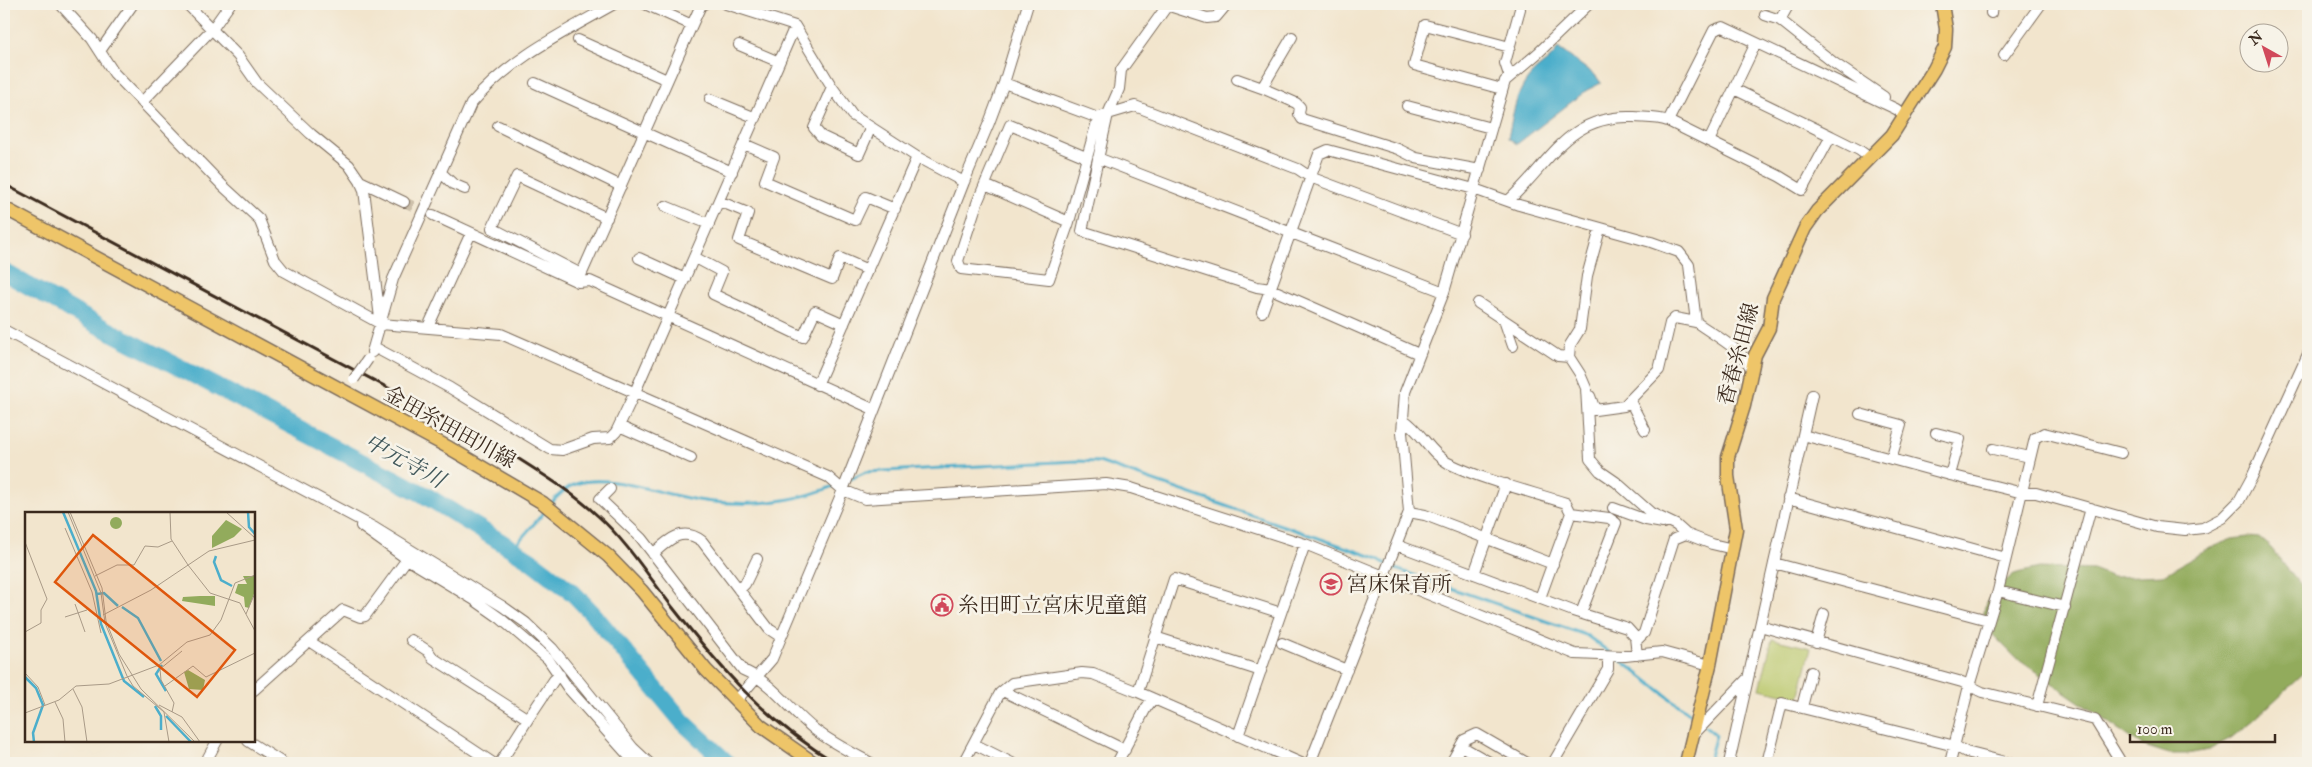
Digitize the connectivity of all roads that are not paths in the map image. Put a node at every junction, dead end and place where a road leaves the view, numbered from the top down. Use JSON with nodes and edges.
{"nodes":[{"id":1,"x":60,"y":4,"type":"edge"},
{"id":2,"x":133,"y":4,"type":"edge"},
{"id":3,"x":187,"y":4,"type":"edge"},
{"id":4,"x":230,"y":4,"type":"edge"},
{"id":5,"x":614,"y":4,"type":"edge"},
{"id":6,"x":645,"y":4,"type":"edge"},
{"id":7,"x":704,"y":4,"type":"edge"},
{"id":8,"x":726,"y":4,"type":"edge"},
{"id":9,"x":1028,"y":4,"type":"edge"},
{"id":10,"x":1227,"y":4,"type":"edge"},
{"id":11,"x":1589,"y":4,"type":"edge"},
{"id":12,"x":1789,"y":4,"type":"edge"},
{"id":13,"x":1942,"y":4,"type":"edge"},
{"id":14,"x":2041,"y":4,"type":"edge"},
{"id":15,"x":1164,"y":5,"type":"edge"},
{"id":16,"x":1520,"y":9,"type":"dead end"},
{"id":17,"x":1765,"y":15,"type":"dead end"},
{"id":18,"x":1780,"y":20,"type":"junction"},
{"id":19,"x":692,"y":25,"type":"junction"},
{"id":20,"x":794,"y":26,"type":"junction"},
{"id":21,"x":213,"y":28,"type":"junction"},
{"id":22,"x":1292,"y":37,"type":"dead end"},
{"id":23,"x":578,"y":40,"type":"dead end"},
{"id":24,"x":1756,"y":43,"type":"junction"},
{"id":25,"x":739,"y":45,"type":"dead end"},
{"id":26,"x":1510,"y":47,"type":"junction"},
{"id":27,"x":100,"y":51,"type":"junction"},
{"id":28,"x":2004,"y":55,"type":"dead end"},
{"id":29,"x":779,"y":62,"type":"junction"},
{"id":30,"x":1509,"y":75,"type":"junction"},
{"id":31,"x":1237,"y":79,"type":"dead end"},
{"id":32,"x":667,"y":80,"type":"junction"},
{"id":33,"x":536,"y":83,"type":"dead end"},
{"id":34,"x":1004,"y":83,"type":"junction"},
{"id":35,"x":832,"y":87,"type":"junction"},
{"id":36,"x":1262,"y":88,"type":"junction"},
{"id":37,"x":1502,"y":89,"type":"junction"},
{"id":38,"x":1734,"y":89,"type":"junction"},
{"id":39,"x":710,"y":99,"type":"dead end"},
{"id":40,"x":142,"y":102,"type":"junction"},
{"id":41,"x":1883,"y":103,"type":"junction"},
{"id":42,"x":1407,"y":106,"type":"dead end"},
{"id":43,"x":1103,"y":116,"type":"junction"},
{"id":44,"x":1906,"y":116,"type":"junction"},
{"id":45,"x":756,"y":118,"type":"junction"},
{"id":46,"x":1668,"y":121,"type":"junction"},
{"id":47,"x":498,"y":126,"type":"dead end"},
{"id":48,"x":871,"y":127,"type":"junction"},
{"id":49,"x":1492,"y":128,"type":"junction"},
{"id":50,"x":644,"y":132,"type":"junction"},
{"id":51,"x":1831,"y":136,"type":"junction"},
{"id":52,"x":1709,"y":141,"type":"junction"},
{"id":53,"x":744,"y":144,"type":"junction"},
{"id":54,"x":917,"y":157,"type":"junction"},
{"id":55,"x":1086,"y":157,"type":"junction"},
{"id":56,"x":1098,"y":158,"type":"junction"},
{"id":57,"x":1870,"y":158,"type":"junction"},
{"id":58,"x":1480,"y":170,"type":"junction"},
{"id":59,"x":440,"y":172,"type":"junction"},
{"id":60,"x":732,"y":172,"type":"junction"},
{"id":61,"x":1310,"y":177,"type":"junction"},
{"id":62,"x":360,"y":181,"type":"junction"},
{"id":63,"x":964,"y":182,"type":"junction"},
{"id":64,"x":985,"y":185,"type":"junction"},
{"id":65,"x":621,"y":186,"type":"junction"},
{"id":66,"x":465,"y":189,"type":"dead end"},
{"id":67,"x":1474,"y":189,"type":"junction"},
{"id":68,"x":719,"y":201,"type":"junction"},
{"id":69,"x":1508,"y":201,"type":"junction"},
{"id":70,"x":404,"y":202,"type":"tunnel mouth"},
{"id":71,"x":665,"y":206,"type":"dead end"},
{"id":72,"x":4,"y":208,"type":"edge"},
{"id":73,"x":894,"y":208,"type":"junction"},
{"id":74,"x":433,"y":215,"type":"tunnel mouth"},
{"id":75,"x":607,"y":218,"type":"junction"},
{"id":76,"x":1069,"y":222,"type":"junction"},
{"id":77,"x":709,"y":224,"type":"junction"},
{"id":78,"x":1600,"y":229,"type":"junction"},
{"id":79,"x":1290,"y":232,"type":"junction"},
{"id":80,"x":471,"y":234,"type":"junction"},
{"id":81,"x":1462,"y":234,"type":"junction"},
{"id":82,"x":694,"y":257,"type":"junction"},
{"id":83,"x":639,"y":258,"type":"dead end"},
{"id":84,"x":868,"y":270,"type":"junction"},
{"id":85,"x":579,"y":278,"type":"junction"},
{"id":86,"x":685,"y":279,"type":"junction"},
{"id":87,"x":1271,"y":289,"type":"junction"},
{"id":88,"x":1444,"y":292,"type":"junction"},
{"id":89,"x":1478,"y":303,"type":"dead end"},
{"id":90,"x":1262,"y":312,"type":"dead end"},
{"id":91,"x":668,"y":318,"type":"junction"},
{"id":92,"x":1504,"y":320,"type":"junction"},
{"id":93,"x":380,"y":322,"type":"junction"},
{"id":94,"x":1696,"y":322,"type":"junction"},
{"id":95,"x":844,"y":324,"type":"junction"},
{"id":96,"x":428,"y":327,"type":"junction"},
{"id":97,"x":4,"y":330,"type":"edge"},
{"id":98,"x":1513,"y":346,"type":"dead end"},
{"id":99,"x":374,"y":347,"type":"junction"},
{"id":100,"x":1419,"y":354,"type":"junction"},
{"id":101,"x":2308,"y":354,"type":"edge"},
{"id":102,"x":1570,"y":357,"type":"junction"},
{"id":103,"x":1751,"y":368,"type":"junction"},
{"id":104,"x":818,"y":385,"type":"junction"},
{"id":105,"x":1586,"y":388,"type":"junction"},
{"id":106,"x":346,"y":392,"type":"junction"},
{"id":107,"x":635,"y":392,"type":"junction"},
{"id":108,"x":1812,"y":395,"type":"dead end"},
{"id":109,"x":1630,"y":401,"type":"junction"},
{"id":110,"x":873,"y":409,"type":"junction"},
{"id":111,"x":1860,"y":414,"type":"dead end"},
{"id":112,"x":1404,"y":420,"type":"junction"},
{"id":113,"x":619,"y":426,"type":"junction"},
{"id":114,"x":1645,"y":430,"type":"dead end"},
{"id":115,"x":1936,"y":433,"type":"dead end"},
{"id":116,"x":1803,"y":435,"type":"junction"},
{"id":117,"x":1993,"y":449,"type":"dead end"},
{"id":118,"x":2122,"y":453,"type":"dead end"},
{"id":119,"x":2030,"y":457,"type":"junction"},
{"id":120,"x":691,"y":458,"type":"dead end"},
{"id":121,"x":1891,"y":459,"type":"junction"},
{"id":122,"x":1950,"y":475,"type":"junction"},
{"id":123,"x":1506,"y":484,"type":"junction"},
{"id":124,"x":610,"y":489,"type":"dead end"},
{"id":125,"x":843,"y":490,"type":"junction"},
{"id":126,"x":2023,"y":492,"type":"junction"},
{"id":127,"x":1788,"y":498,"type":"junction"},
{"id":128,"x":1613,"y":508,"type":"dead end"},
{"id":129,"x":2091,"y":508,"type":"junction"},
{"id":130,"x":1409,"y":512,"type":"junction"},
{"id":131,"x":1571,"y":514,"type":"junction"},
{"id":132,"x":361,"y":520,"type":"junction"},
{"id":133,"x":1676,"y":525,"type":"junction"},
{"id":134,"x":1686,"y":534,"type":"junction"},
{"id":135,"x":1488,"y":539,"type":"junction"},
{"id":136,"x":1305,"y":544,"type":"junction"},
{"id":137,"x":1397,"y":545,"type":"junction"},
{"id":138,"x":1733,"y":549,"type":"junction"},
{"id":139,"x":653,"y":554,"type":"junction"},
{"id":140,"x":2006,"y":558,"type":"junction"},
{"id":141,"x":407,"y":559,"type":"junction"},
{"id":142,"x":757,"y":559,"type":"dead end"},
{"id":143,"x":1774,"y":563,"type":"junction"},
{"id":144,"x":1552,"y":564,"type":"junction"},
{"id":145,"x":1474,"y":574,"type":"junction"},
{"id":146,"x":1384,"y":575,"type":"junction"},
{"id":147,"x":739,"y":590,"type":"junction"},
{"id":148,"x":1998,"y":591,"type":"junction"},
{"id":149,"x":1540,"y":598,"type":"junction"},
{"id":150,"x":2065,"y":607,"type":"junction"},
{"id":151,"x":1281,"y":613,"type":"junction"},
{"id":152,"x":1581,"y":613,"type":"junction"},
{"id":153,"x":1824,"y":614,"type":"dead end"},
{"id":154,"x":1988,"y":620,"type":"junction"},
{"id":155,"x":1760,"y":626,"type":"junction"},
{"id":156,"x":1155,"y":636,"type":"junction"},
{"id":157,"x":781,"y":637,"type":"junction"},
{"id":158,"x":411,"y":640,"type":"dead end"},
{"id":159,"x":309,"y":641,"type":"junction"},
{"id":160,"x":1636,"y":641,"type":"junction"},
{"id":161,"x":1816,"y":642,"type":"junction"},
{"id":162,"x":1282,"y":643,"type":"dead end"},
{"id":163,"x":1637,"y":655,"type":"junction"},
{"id":164,"x":1608,"y":656,"type":"junction"},
{"id":165,"x":1710,"y":665,"type":"junction"},
{"id":166,"x":1347,"y":670,"type":"junction"},
{"id":167,"x":1261,"y":671,"type":"junction"},
{"id":168,"x":1811,"y":672,"type":"dead end"},
{"id":169,"x":560,"y":675,"type":"junction"},
{"id":170,"x":759,"y":676,"type":"junction"},
{"id":171,"x":1749,"y":678,"type":"junction"},
{"id":172,"x":1969,"y":686,"type":"junction"},
{"id":173,"x":255,"y":689,"type":"edge"},
{"id":174,"x":1003,"y":691,"type":"junction"},
{"id":175,"x":1138,"y":692,"type":"junction"},
{"id":176,"x":1153,"y":699,"type":"junction"},
{"id":177,"x":736,"y":701,"type":"junction"},
{"id":178,"x":2037,"y":706,"type":"junction"},
{"id":179,"x":1802,"y":707,"type":"junction"},
{"id":180,"x":528,"y":719,"type":"junction"},
{"id":181,"x":1694,"y":734,"type":"junction"},
{"id":182,"x":1238,"y":736,"type":"junction"},
{"id":183,"x":216,"y":742,"type":"edge"},
{"id":184,"x":250,"y":742,"type":"edge"},
{"id":185,"x":974,"y":744,"type":"junction"},
{"id":186,"x":1461,"y":746,"type":"junction"},
{"id":187,"x":1955,"y":746,"type":"junction"},
{"id":188,"x":1125,"y":750,"type":"junction"},
{"id":189,"x":205,"y":763,"type":"edge"},
{"id":190,"x":283,"y":763,"type":"edge"},
{"id":191,"x":493,"y":763,"type":"edge"},
{"id":192,"x":500,"y":763,"type":"edge"},
{"id":193,"x":635,"y":763,"type":"edge"},
{"id":194,"x":649,"y":763,"type":"edge"},
{"id":195,"x":814,"y":763,"type":"edge"},
{"id":196,"x":871,"y":763,"type":"edge"},
{"id":197,"x":963,"y":763,"type":"edge"},
{"id":198,"x":1012,"y":763,"type":"edge"},
{"id":199,"x":1117,"y":763,"type":"edge"},
{"id":200,"x":1301,"y":763,"type":"edge"},
{"id":201,"x":1310,"y":763,"type":"edge"},
{"id":202,"x":1451,"y":763,"type":"edge"},
{"id":203,"x":1491,"y":763,"type":"edge"},
{"id":204,"x":1526,"y":763,"type":"edge"},
{"id":205,"x":1553,"y":763,"type":"edge"},
{"id":206,"x":1686,"y":763,"type":"edge"},
{"id":207,"x":1729,"y":763,"type":"edge"},
{"id":208,"x":1767,"y":763,"type":"edge"},
{"id":209,"x":1950,"y":763,"type":"edge"},
{"id":210,"x":2009,"y":763,"type":"edge"},
{"id":211,"x":2118,"y":763,"type":"edge"}],
"edges":[{"from":1,"to":27,"type":"street"},
{"from":2,"to":27,"type":"street"},
{"from":3,"to":21,"type":"street"},
{"from":4,"to":21,"type":"street"},
{"from":5,"to":59,"type":"street"},
{"from":6,"to":19,"type":"street"},
{"from":7,"to":19,"type":"street"},
{"from":8,"to":20,"type":"street"},
{"from":9,"to":34,"type":"street"},
{"from":10,"to":15,"type":"street"},
{"from":11,"to":30,"type":"street"},
{"from":12,"to":18,"type":"street"},
{"from":13,"to":44,"type":"main road","name":"香春糸田線"},
{"from":14,"to":28,"type":"street"},
{"from":15,"to":43,"type":"street"},
{"from":16,"to":26,"type":"street"},
{"from":17,"to":18,"type":"street"},
{"from":18,"to":41,"type":"street"},
{"from":19,"to":32,"type":"street"},
{"from":20,"to":29,"type":"street"},
{"from":20,"to":35,"type":"street"},
{"from":21,"to":40,"type":"street"},
{"from":21,"to":62,"type":"street"},
{"from":22,"to":36,"type":"street"},
{"from":23,"to":32,"type":"street"},
{"from":24,"to":38,"type":"street"},
{"from":24,"to":41,"type":"street"},
{"from":24,"to":46,"type":"street"},
{"from":25,"to":29,"type":"street"},
{"from":26,"to":30,"type":"street"},
{"from":26,"to":37,"type":"street"},
{"from":27,"to":40,"type":"street"},
{"from":29,"to":45,"type":"street"},
{"from":30,"to":37,"type":"street"},
{"from":31,"to":36,"type":"street"},
{"from":32,"to":50,"type":"street"},
{"from":33,"to":50,"type":"street"},
{"from":34,"to":43,"type":"street"},
{"from":34,"to":63,"type":"street"},
{"from":35,"to":48,"type":"street"},
{"from":35,"to":48,"type":"street"},
{"from":36,"to":58,"type":"street"},
{"from":37,"to":49,"type":"street"},
{"from":38,"to":51,"type":"street"},
{"from":38,"to":52,"type":"street"},
{"from":39,"to":45,"type":"street"},
{"from":40,"to":93,"type":"street"},
{"from":41,"to":44,"type":"street"},
{"from":42,"to":49,"type":"street"},
{"from":43,"to":55,"type":"street"},
{"from":43,"to":56,"type":"street"},
{"from":43,"to":61,"type":"street"},
{"from":44,"to":57,"type":"main road","name":"香春糸田線"},
{"from":45,"to":53,"type":"street"},
{"from":46,"to":52,"type":"street"},
{"from":46,"to":69,"type":"street"},
{"from":47,"to":65,"type":"street"},
{"from":48,"to":54,"type":"street"},
{"from":49,"to":58,"type":"street"},
{"from":50,"to":60,"type":"street"},
{"from":50,"to":65,"type":"street"},
{"from":51,"to":52,"type":"street"},
{"from":51,"to":57,"type":"street"},
{"from":53,"to":60,"type":"street"},
{"from":53,"to":73,"type":"street"},
{"from":54,"to":63,"type":"street"},
{"from":54,"to":73,"type":"street"},
{"from":55,"to":64,"type":"street"},
{"from":55,"to":76,"type":"street"},
{"from":56,"to":79,"type":"street"},
{"from":56,"to":87,"type":"street"},
{"from":57,"to":103,"type":"main road","name":"香春糸田線"},
{"from":58,"to":67,"type":"street"},
{"from":59,"to":66,"type":"street"},
{"from":59,"to":93,"type":"street"},
{"from":60,"to":68,"type":"street"},
{"from":61,"to":67,"type":"street"},
{"from":61,"to":79,"type":"street"},
{"from":61,"to":81,"type":"street"},
{"from":62,"to":70,"type":"street"},
{"from":62,"to":93,"type":"street"},
{"from":63,"to":110,"type":"street"},
{"from":64,"to":76,"type":"street"},
{"from":64,"to":76,"type":"street"},
{"from":65,"to":75,"type":"street"},
{"from":67,"to":69,"type":"street"},
{"from":67,"to":81,"type":"street"},
{"from":68,"to":77,"type":"street"},
{"from":68,"to":84,"type":"street"},
{"from":69,"to":78,"type":"street"},
{"from":71,"to":77,"type":"street"},
{"from":72,"to":106,"type":"main road","name":"金田糸田田川線"},
{"from":73,"to":84,"type":"street"},
{"from":74,"to":80,"type":"street"},
{"from":75,"to":85,"type":"street"},
{"from":75,"to":85,"type":"street"},
{"from":77,"to":82,"type":"street"},
{"from":78,"to":94,"type":"street"},
{"from":78,"to":102,"type":"street"},
{"from":79,"to":87,"type":"street"},
{"from":79,"to":88,"type":"street"},
{"from":80,"to":85,"type":"street"},
{"from":80,"to":96,"type":"street"},
{"from":81,"to":88,"type":"street"},
{"from":82,"to":86,"type":"street"},
{"from":82,"to":95,"type":"street"},
{"from":83,"to":86,"type":"street"},
{"from":84,"to":95,"type":"street"},
{"from":85,"to":91,"type":"street"},
{"from":86,"to":91,"type":"street"},
{"from":87,"to":90,"type":"street"},
{"from":87,"to":100,"type":"street"},
{"from":88,"to":100,"type":"street"},
{"from":89,"to":92,"type":"street"},
{"from":91,"to":104,"type":"street"},
{"from":91,"to":107,"type":"street"},
{"from":92,"to":98,"type":"street"},
{"from":92,"to":102,"type":"street"},
{"from":93,"to":96,"type":"street"},
{"from":93,"to":99,"type":"street"},
{"from":94,"to":103,"type":"street"},
{"from":94,"to":109,"type":"street"},
{"from":95,"to":104,"type":"street"},
{"from":96,"to":107,"type":"street"},
{"from":97,"to":132,"type":"street"},
{"from":99,"to":106,"type":"street","bridge":true},
{"from":99,"to":113,"type":"street"},
{"from":100,"to":112,"type":"street"},
{"from":101,"to":129,"type":"street"},
{"from":102,"to":105,"type":"street"},
{"from":103,"to":138,"type":"main road","name":"香春糸田線"},
{"from":104,"to":110,"type":"street"},
{"from":105,"to":109,"type":"street"},
{"from":105,"to":133,"type":"street"},
{"from":106,"to":177,"type":"main road","name":"金田糸田田川線"},
{"from":107,"to":113,"type":"street"},
{"from":107,"to":125,"type":"street"},
{"from":108,"to":116,"type":"street"},
{"from":109,"to":114,"type":"street"},
{"from":110,"to":125,"type":"street"},
{"from":111,"to":121,"type":"street"},
{"from":112,"to":123,"type":"street"},
{"from":112,"to":130,"type":"street"},
{"from":113,"to":120,"type":"street"},
{"from":115,"to":122,"type":"street"},
{"from":116,"to":121,"type":"street"},
{"from":116,"to":127,"type":"street"},
{"from":117,"to":119,"type":"street"},
{"from":118,"to":119,"type":"street"},
{"from":119,"to":126,"type":"street"},
{"from":121,"to":122,"type":"street"},
{"from":122,"to":126,"type":"street"},
{"from":123,"to":131,"type":"street"},
{"from":123,"to":135,"type":"street"},
{"from":124,"to":139,"type":"street"},
{"from":125,"to":136,"type":"street"},
{"from":125,"to":157,"type":"street"},
{"from":126,"to":129,"type":"street"},
{"from":126,"to":140,"type":"street"},
{"from":127,"to":140,"type":"street"},
{"from":127,"to":143,"type":"street"},
{"from":128,"to":133,"type":"street"},
{"from":129,"to":150,"type":"street"},
{"from":130,"to":135,"type":"street"},
{"from":130,"to":137,"type":"street"},
{"from":131,"to":144,"type":"street"},
{"from":131,"to":152,"type":"street"},
{"from":132,"to":141,"type":"street"},
{"from":132,"to":194,"type":"street"},
{"from":133,"to":134,"type":"street"},
{"from":134,"to":138,"type":"street"},
{"from":134,"to":160,"type":"street"},
{"from":135,"to":144,"type":"street"},
{"from":135,"to":145,"type":"street"},
{"from":136,"to":146,"type":"street"},
{"from":136,"to":151,"type":"street"},
{"from":137,"to":145,"type":"street"},
{"from":137,"to":146,"type":"street"},
{"from":138,"to":165,"type":"main road","name":"香春糸田線"},
{"from":139,"to":147,"type":"street"},
{"from":139,"to":170,"type":"street"},
{"from":140,"to":148,"type":"street"},
{"from":141,"to":159,"type":"street"},
{"from":141,"to":169,"type":"street"},
{"from":142,"to":147,"type":"street"},
{"from":143,"to":154,"type":"street"},
{"from":143,"to":155,"type":"street"},
{"from":144,"to":149,"type":"street"},
{"from":145,"to":149,"type":"street"},
{"from":146,"to":164,"type":"street"},
{"from":146,"to":166,"type":"street"},
{"from":147,"to":157,"type":"street"},
{"from":148,"to":150,"type":"street"},
{"from":148,"to":154,"type":"street"},
{"from":149,"to":152,"type":"street"},
{"from":150,"to":178,"type":"street"},
{"from":151,"to":156,"type":"street"},
{"from":151,"to":167,"type":"street"},
{"from":152,"to":160,"type":"street"},
{"from":153,"to":161,"type":"street"},
{"from":154,"to":172,"type":"street"},
{"from":155,"to":161,"type":"street"},
{"from":155,"to":171,"type":"street"},
{"from":156,"to":167,"type":"street"},
{"from":156,"to":175,"type":"street"},
{"from":157,"to":170,"type":"street"},
{"from":158,"to":180,"type":"street"},
{"from":159,"to":173,"type":"street"},
{"from":159,"to":191,"type":"street"},
{"from":160,"to":163,"type":"street"},
{"from":161,"to":172,"type":"street"},
{"from":162,"to":166,"type":"street"},
{"from":163,"to":164,"type":"street"},
{"from":163,"to":165,"type":"street"},
{"from":164,"to":205,"type":"street"},
{"from":165,"to":181,"type":"main road","name":"香春糸田線"},
{"from":166,"to":201,"type":"street"},
{"from":167,"to":182,"type":"street"},
{"from":168,"to":179,"type":"street"},
{"from":169,"to":180,"type":"street"},
{"from":169,"to":193,"type":"street"},
{"from":170,"to":177,"type":"street"},
{"from":170,"to":196,"type":"street"},
{"from":171,"to":181,"type":"street"},
{"from":171,"to":207,"type":"street"},
{"from":172,"to":178,"type":"street"},
{"from":172,"to":187,"type":"street"},
{"from":174,"to":175,"type":"street"},
{"from":174,"to":185,"type":"street"},
{"from":174,"to":188,"type":"street"},
{"from":175,"to":176,"type":"street"},
{"from":176,"to":182,"type":"street"},
{"from":176,"to":188,"type":"street"},
{"from":177,"to":195,"type":"main road","name":"金田糸田田川線"},
{"from":178,"to":211,"type":"street"},
{"from":179,"to":187,"type":"street"},
{"from":179,"to":208,"type":"street"},
{"from":180,"to":192,"type":"street"},
{"from":181,"to":206,"type":"main road","name":"香春糸田線"},
{"from":182,"to":200,"type":"street"},
{"from":183,"to":189,"type":"street"},
{"from":184,"to":190,"type":"street"},
{"from":185,"to":197,"type":"street"},
{"from":185,"to":198,"type":"street"},
{"from":186,"to":202,"type":"street"},
{"from":186,"to":203,"type":"street"},
{"from":186,"to":204,"type":"street"},
{"from":187,"to":209,"type":"street"},
{"from":187,"to":210,"type":"street"},
{"from":188,"to":199,"type":"street"}]}
